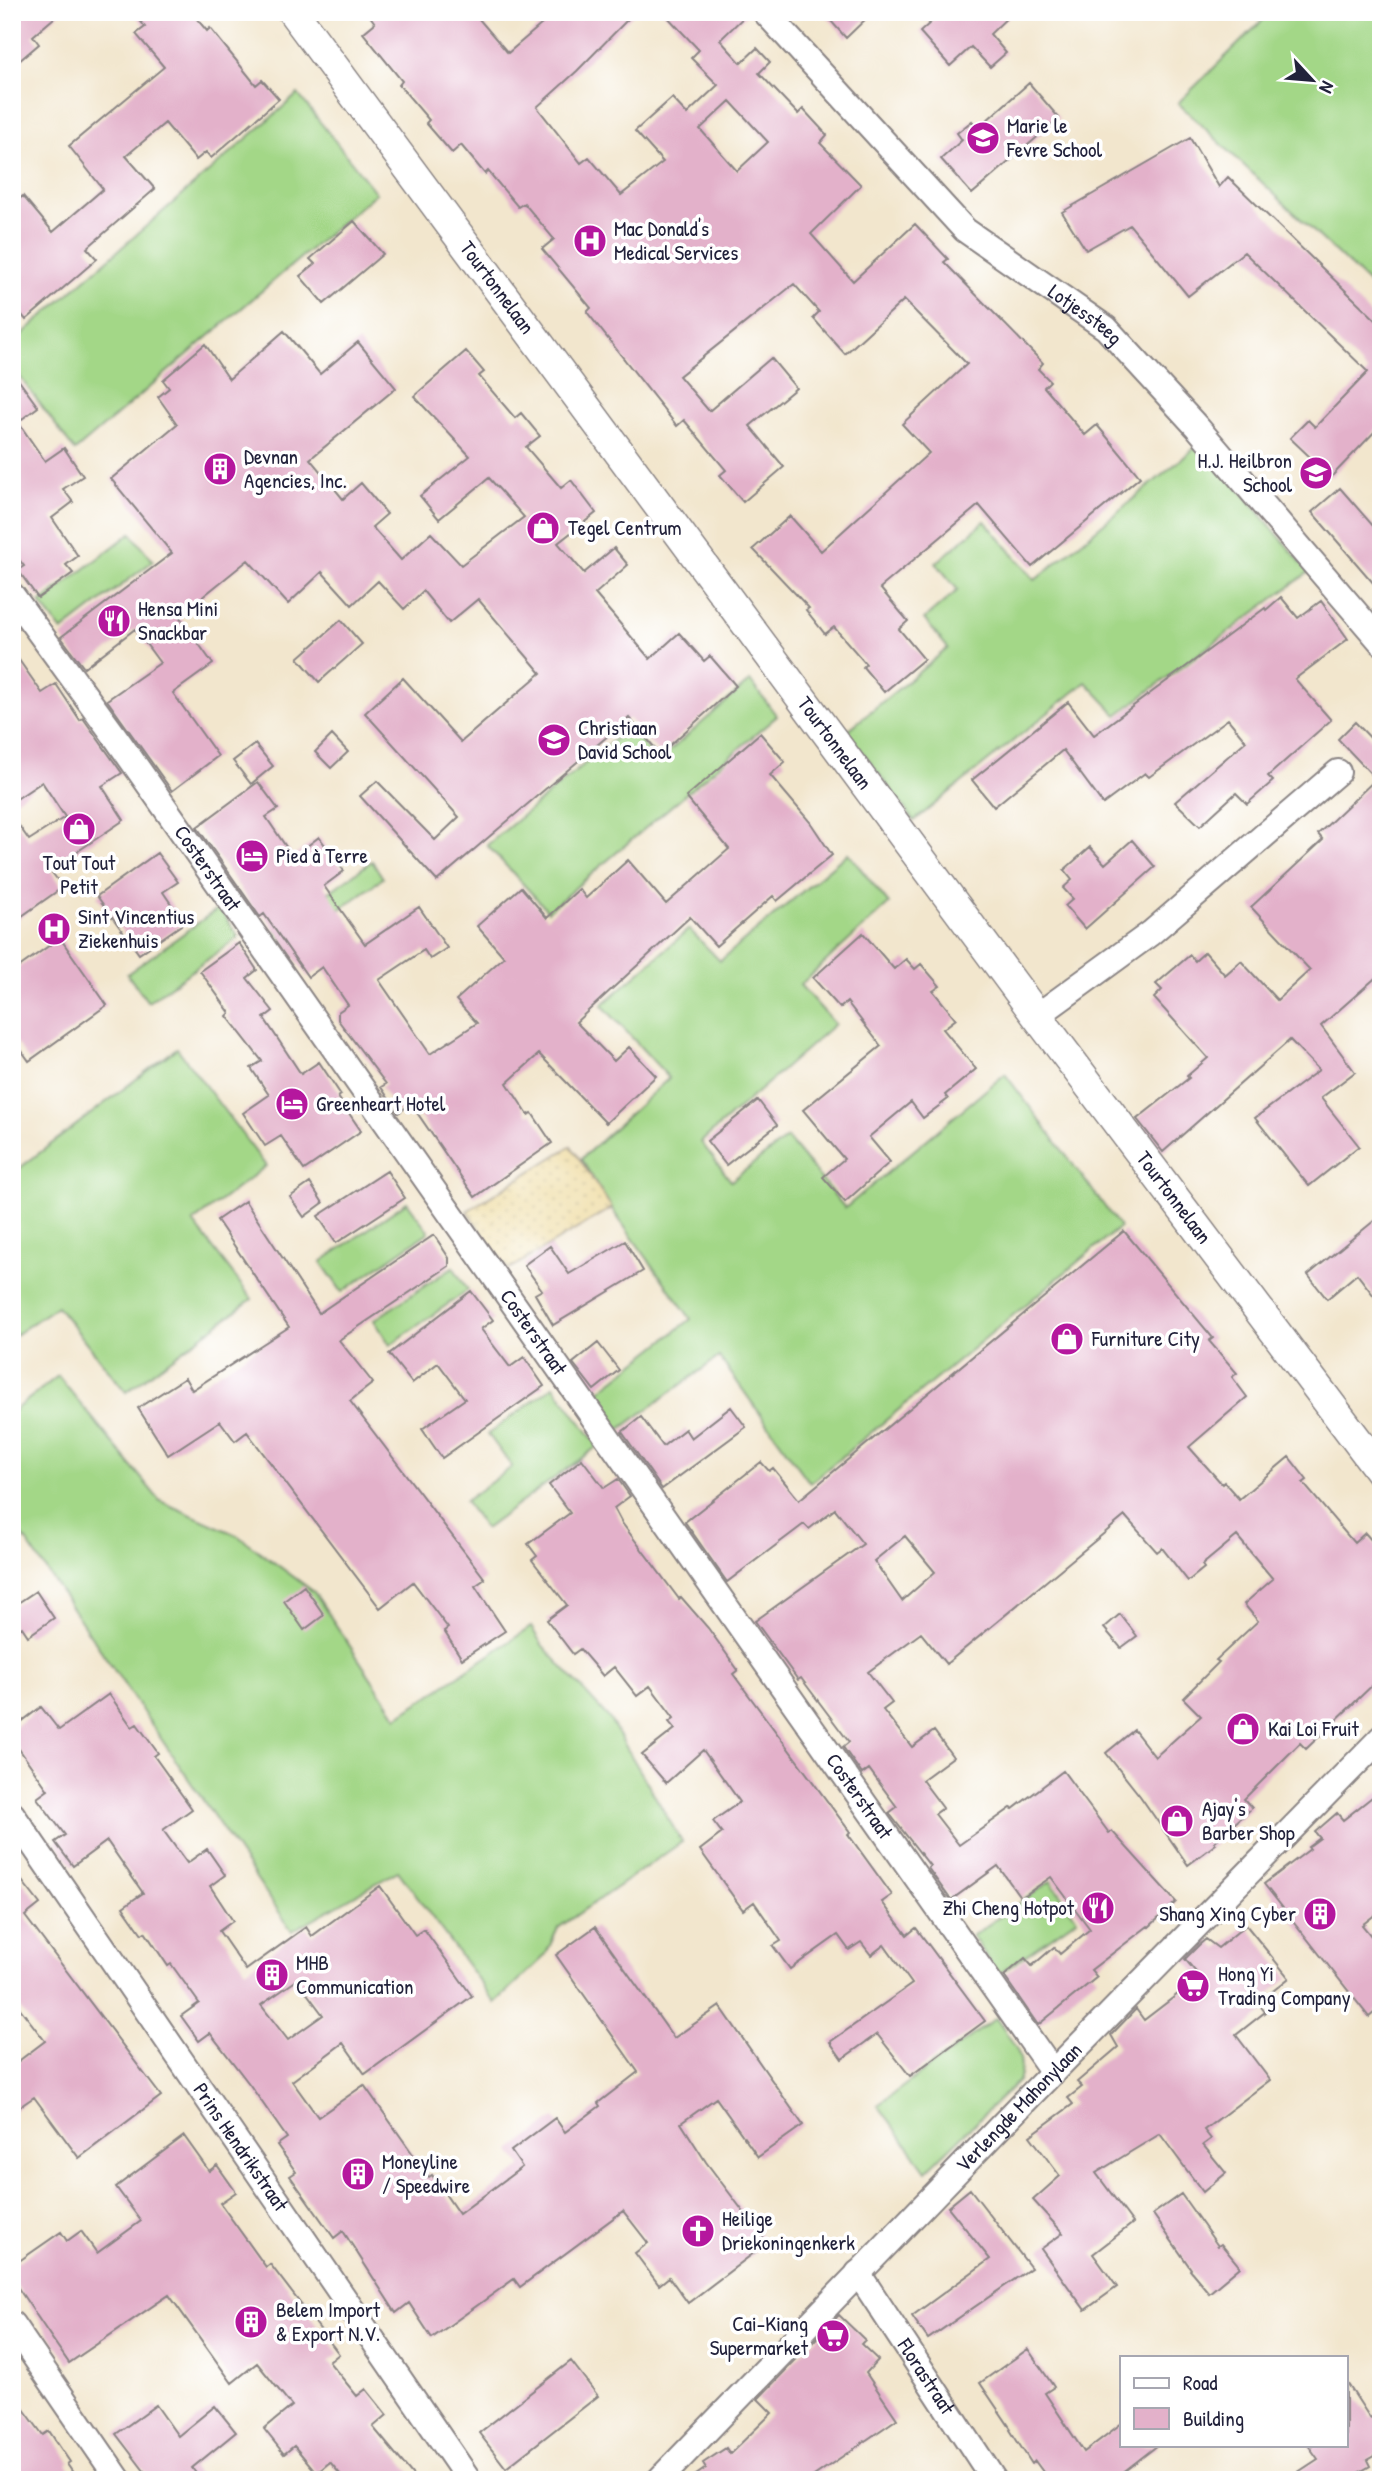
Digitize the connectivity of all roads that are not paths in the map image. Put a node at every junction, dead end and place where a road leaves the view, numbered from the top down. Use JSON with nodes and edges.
{"nodes":[{"id":1,"x":293,"y":12,"type":"edge"},
{"id":2,"x":765,"y":12,"type":"edge"},
{"id":3,"x":12,"y":595,"type":"edge"},
{"id":4,"x":1381,"y":642,"type":"edge"},
{"id":5,"x":1338,"y":772,"type":"dead end"},
{"id":6,"x":1037,"y":1016,"type":"junction"},
{"id":7,"x":1381,"y":1472,"type":"edge"},
{"id":8,"x":1381,"y":1738,"type":"edge"},
{"id":9,"x":12,"y":1814,"type":"edge"},
{"id":10,"x":1053,"y":2072,"type":"junction"},
{"id":11,"x":858,"y":2273,"type":"junction"},
{"id":12,"x":12,"y":2324,"type":"edge"},
{"id":13,"x":119,"y":2480,"type":"edge"},
{"id":14,"x":469,"y":2480,"type":"edge"},
{"id":15,"x":659,"y":2480,"type":"edge"},
{"id":16,"x":994,"y":2480,"type":"edge"}],
"edges":[{"from":1,"to":6,"type":"street","name":"Tourtonnelaan"},
{"from":2,"to":4,"type":"street","name":"Lotjessteeg"},
{"from":3,"to":10,"type":"street","name":"Costerstraat"},
{"from":5,"to":6,"type":"street"},
{"from":6,"to":7,"type":"street","name":"Tourtonnelaan"},
{"from":8,"to":10,"type":"street","name":"Verlengde Mahonylaan"},
{"from":9,"to":14,"type":"street","name":"Prins Hendrikstraat"},
{"from":10,"to":11,"type":"street","name":"Verlengde Mahonylaan"},
{"from":11,"to":15,"type":"street","name":"Verlengde Mahonylaan"},
{"from":11,"to":16,"type":"street","name":"Florastraat"},
{"from":12,"to":13,"type":"street"}]}
